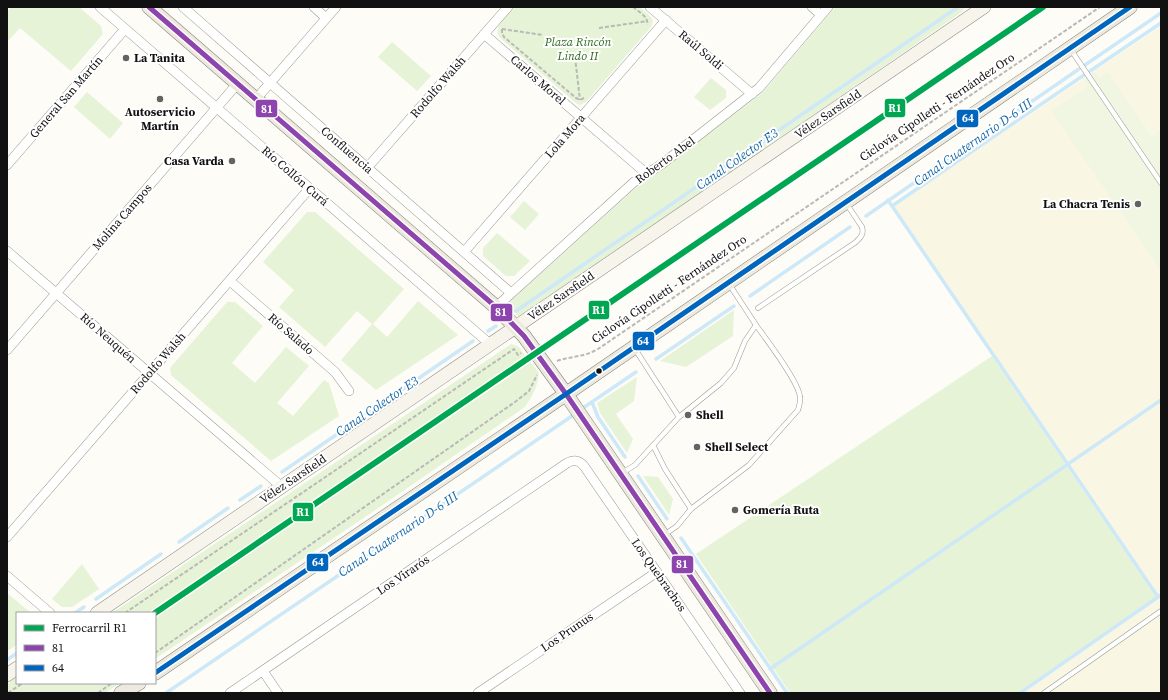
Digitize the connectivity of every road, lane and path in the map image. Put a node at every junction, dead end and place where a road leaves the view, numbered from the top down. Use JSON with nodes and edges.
{"nodes":[{"id":1,"x":100,"y":7,"type":"edge"},
{"id":2,"x":150,"y":7,"type":"edge"},
{"id":3,"x":183,"y":7,"type":"edge"},
{"id":4,"x":314,"y":7,"type":"edge"},
{"id":5,"x":336,"y":7,"type":"edge"},
{"id":6,"x":508,"y":7,"type":"edge"},
{"id":7,"x":633,"y":7,"type":"edge"},
{"id":8,"x":650,"y":7,"type":"edge"},
{"id":9,"x":812,"y":7,"type":"edge"},
{"id":10,"x":828,"y":7,"type":"edge"},
{"id":11,"x":1100,"y":7,"type":"edge"},
{"id":12,"x":1130,"y":7,"type":"edge"},
{"id":13,"x":977,"y":9,"type":"edge"},
{"id":14,"x":821,"y":15,"type":"junction"},
{"id":15,"x":326,"y":18,"type":"junction"},
{"id":16,"x":666,"y":20,"type":"junction"},
{"id":17,"x":648,"y":21,"type":"junction"},
{"id":18,"x":646,"y":26,"type":"dead end"},
{"id":19,"x":599,"y":28,"type":"dead end"},
{"id":20,"x":125,"y":29,"type":"junction"},
{"id":21,"x":502,"y":29,"type":"dead end"},
{"id":22,"x":484,"y":34,"type":"junction"},
{"id":23,"x":543,"y":35,"type":"dead end"},
{"id":24,"x":504,"y":37,"type":"dead end"},
{"id":25,"x":1070,"y":48,"type":"junction"},
{"id":26,"x":575,"y":57,"type":"dead end"},
{"id":27,"x":238,"y":83,"type":"junction"},
{"id":28,"x":270,"y":83,"type":"junction"},
{"id":29,"x":752,"y":94,"type":"junction"},
{"id":30,"x":586,"y":96,"type":"dead end"},
{"id":31,"x":256,"y":99,"type":"junction"},
{"id":32,"x":580,"y":100,"type":"junction"},
{"id":33,"x":216,"y":108,"type":"junction"},
{"id":34,"x":581,"y":117,"type":"junction"},
{"id":35,"x":7,"y":165,"type":"edge"},
{"id":36,"x":367,"y":168,"type":"junction"},
{"id":37,"x":647,"y":174,"type":"junction"},
{"id":38,"x":1161,"y":183,"type":"edge"},
{"id":39,"x":309,"y":189,"type":"junction"},
{"id":40,"x":845,"y":202,"type":"junction"},
{"id":41,"x":7,"y":251,"type":"edge"},
{"id":42,"x":464,"y":252,"type":"junction"},
{"id":43,"x":230,"y":280,"type":"junction"},
{"id":44,"x":728,"y":282,"type":"junction"},
{"id":45,"x":56,"y":293,"type":"junction"},
{"id":46,"x":511,"y":293,"type":"junction"},
{"id":47,"x":496,"y":307,"type":"junction"},
{"id":48,"x":758,"y":308,"type":"dead end"},
{"id":49,"x":756,"y":325,"type":"junction"},
{"id":50,"x":516,"y":327,"type":"junction"},
{"id":51,"x":490,"y":344,"type":"junction"},
{"id":52,"x":532,"y":346,"type":"junction"},
{"id":53,"x":634,"y":347,"type":"junction"},
{"id":54,"x":7,"y":350,"type":"edge"},
{"id":55,"x":547,"y":367,"type":"junction"},
{"id":56,"x":149,"y":373,"type":"junction"},
{"id":57,"x":349,"y":391,"type":"dead end"},
{"id":58,"x":566,"y":394,"type":"junction"},
{"id":59,"x":679,"y":416,"type":"junction"},
{"id":60,"x":653,"y":445,"type":"junction"},
{"id":61,"x":576,"y":460,"type":"joint"},
{"id":62,"x":621,"y":474,"type":"junction"},
{"id":63,"x":282,"y":487,"type":"junction"},
{"id":64,"x":691,"y":509,"type":"junction"},
{"id":65,"x":663,"y":536,"type":"junction"},
{"id":66,"x":7,"y":537,"type":"edge"},
{"id":67,"x":657,"y":572,"type":"junction"},
{"id":68,"x":7,"y":576,"type":"edge"},
{"id":69,"x":1161,"y":611,"type":"edge"},
{"id":70,"x":49,"y":612,"type":"edge"},
{"id":71,"x":98,"y":612,"type":"edge"},
{"id":72,"x":127,"y":612,"type":"edge"},
{"id":73,"x":156,"y":652,"type":"edge"},
{"id":74,"x":16,"y":669,"type":"edge"},
{"id":75,"x":263,"y":671,"type":"junction"},
{"id":76,"x":156,"y":672,"type":"edge"},
{"id":77,"x":7,"y":675,"type":"edge"},
{"id":78,"x":22,"y":684,"type":"edge"},
{"id":79,"x":111,"y":684,"type":"edge"},
{"id":80,"x":138,"y":684,"type":"edge"},
{"id":81,"x":139,"y":684,"type":"edge"},
{"id":82,"x":738,"y":692,"type":"edge"},
{"id":83,"x":8,"y":693,"type":"edge"},
{"id":84,"x":98,"y":693,"type":"edge"},
{"id":85,"x":121,"y":693,"type":"edge"},
{"id":86,"x":129,"y":693,"type":"edge"},
{"id":87,"x":230,"y":693,"type":"edge"},
{"id":88,"x":278,"y":693,"type":"edge"},
{"id":89,"x":478,"y":693,"type":"edge"},
{"id":90,"x":770,"y":693,"type":"edge"},
{"id":91,"x":1044,"y":693,"type":"edge"}],
"edges":[{"from":1,"to":20,"type":"street","name":"Río Collón Curá"},
{"from":2,"to":27,"type":"main road"},
{"from":3,"to":28,"type":"street","name":"Confluencia"},
{"from":4,"to":15,"type":"street"},
{"from":5,"to":15,"type":"street"},
{"from":6,"to":22,"type":"street","name":"Rodolfo Walsh"},
{"from":7,"to":17,"type":"path"},
{"from":8,"to":16,"type":"street","name":"Raúl Soldi"},
{"from":9,"to":14,"type":"street"},
{"from":10,"to":14,"type":"street","name":"Roberto Abel"},
{"from":11,"to":55,"type":"path","name":"Ciclovía Cipolletti - Fernández Oro"},
{"from":12,"to":25,"type":"main road"},
{"from":13,"to":50,"type":"street","name":"Vélez Sarsfield"},
{"from":14,"to":29,"type":"street","name":"Roberto Abel"},
{"from":15,"to":28,"type":"street"},
{"from":16,"to":29,"type":"street","name":"Raúl Soldi"},
{"from":16,"to":34,"type":"street","name":"Lola Mora"},
{"from":17,"to":18,"type":"path"},
{"from":17,"to":19,"type":"path"},
{"from":20,"to":33,"type":"street","name":"Río Collón Curá"},
{"from":20,"to":35,"type":"street","name":"General San Martín"},
{"from":21,"to":23,"type":"path"},
{"from":22,"to":34,"type":"street","name":"Carlos Morel"},
{"from":22,"to":36,"type":"street","name":"Rodolfo Walsh"},
{"from":24,"to":32,"type":"path"},
{"from":25,"to":38,"type":"lane"},
{"from":25,"to":40,"type":"main road"},
{"from":26,"to":32,"type":"path"},
{"from":27,"to":31,"type":"main road"},
{"from":27,"to":33,"type":"street","name":"Molina Campos"},
{"from":28,"to":31,"type":"street"},
{"from":28,"to":36,"type":"street","name":"Confluencia"},
{"from":29,"to":37,"type":"street","name":"Roberto Abel"},
{"from":30,"to":32,"type":"path"},
{"from":31,"to":47,"type":"main road"},
{"from":33,"to":39,"type":"street","name":"Río Collón Curá"},
{"from":33,"to":45,"type":"street","name":"Molina Campos"},
{"from":34,"to":37,"type":"street","name":"Carlos Morel"},
{"from":34,"to":42,"type":"street","name":"Lola Mora"},
{"from":36,"to":42,"type":"street","name":"Confluencia"},
{"from":37,"to":46,"type":"street","name":"Roberto Abel"},
{"from":39,"to":43,"type":"street","name":"Rodolfo Walsh"},
{"from":39,"to":51,"type":"street","name":"Río Collón Curá"},
{"from":40,"to":44,"type":"main road"},
{"from":40,"to":48,"type":"lane"},
{"from":41,"to":45,"type":"street","name":"Río Neuquén"},
{"from":42,"to":46,"type":"street","name":"Confluencia"},
{"from":43,"to":56,"type":"street","name":"Rodolfo Walsh"},
{"from":43,"to":57,"type":"street","name":"Río Salado"},
{"from":44,"to":49,"type":"lane"},
{"from":44,"to":53,"type":"main road"},
{"from":45,"to":54,"type":"street","name":"Molina Campos"},
{"from":45,"to":56,"type":"street","name":"Río Neuquén"},
{"from":46,"to":47,"type":"street","name":"Roberto Abel"},
{"from":47,"to":50,"type":"main road"},
{"from":49,"to":59,"type":"lane"},
{"from":49,"to":64,"type":"lane"},
{"from":50,"to":51,"type":"street","name":"Vélez Sarsfield"},
{"from":50,"to":52,"type":"main road"},
{"from":51,"to":63,"type":"street","name":"Vélez Sarsfield"},
{"from":52,"to":55,"type":"main road"},
{"from":52,"to":72,"type":"path"},
{"from":53,"to":58,"type":"main road"},
{"from":53,"to":59,"type":"lane"},
{"from":55,"to":58,"type":"main road"},
{"from":55,"to":73,"type":"path","name":"Ciclovía Cipolletti - Fernández Oro"},
{"from":56,"to":63,"type":"street","name":"Río Neuquén"},
{"from":56,"to":66,"type":"street","name":"Rodolfo Walsh"},
{"from":58,"to":62,"type":"main road"},
{"from":58,"to":76,"type":"main road"},
{"from":59,"to":60,"type":"lane"},
{"from":60,"to":62,"type":"lane"},
{"from":60,"to":64,"type":"lane"},
{"from":61,"to":67,"type":"street","name":"Los Quebrachos"},
{"from":61,"to":75,"type":"street","name":"Los Virarós"},
{"from":62,"to":65,"type":"main road"},
{"from":63,"to":71,"type":"street","name":"Vélez Sarsfield"},
{"from":64,"to":65,"type":"lane"},
{"from":65,"to":90,"type":"main road"},
{"from":67,"to":82,"type":"street","name":"Los Quebrachos"},
{"from":67,"to":89,"type":"street","name":"Los Prunus"},
{"from":68,"to":70,"type":"street"},
{"from":69,"to":91,"type":"lane"},
{"from":74,"to":77,"type":"street"},
{"from":75,"to":87,"type":"street","name":"Los Virarós"},
{"from":75,"to":88,"type":"street"},
{"from":78,"to":83,"type":"path"},
{"from":79,"to":84,"type":"path"},
{"from":80,"to":85,"type":"main road"},
{"from":81,"to":86,"type":"main road"}]}
